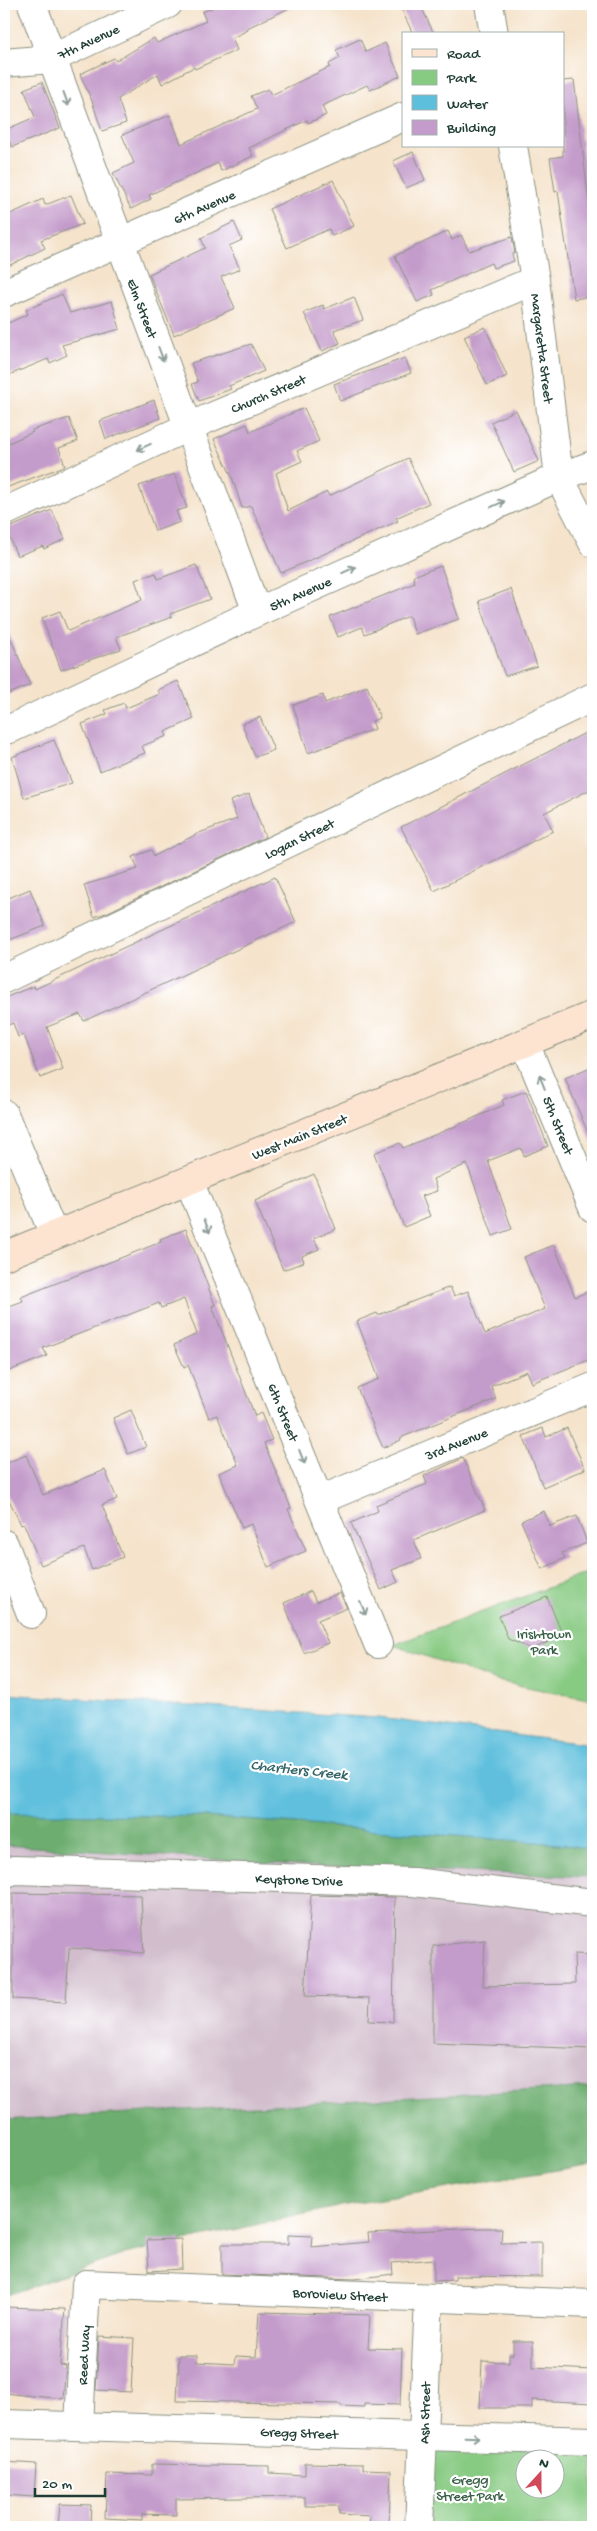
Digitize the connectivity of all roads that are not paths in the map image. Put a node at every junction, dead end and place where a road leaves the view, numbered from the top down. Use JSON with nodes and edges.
{"nodes":[{"id":1,"x":32,"y":4,"type":"edge"},
{"id":2,"x":168,"y":4,"type":"edge"},
{"id":3,"x":489,"y":4,"type":"edge"},
{"id":4,"x":494,"y":32,"type":"edge"},
{"id":5,"x":51,"y":58,"type":"junction"},
{"id":6,"x":4,"y":63,"type":"edge"},
{"id":7,"x":402,"y":117,"type":"edge"},
{"id":8,"x":513,"y":148,"type":"edge"},
{"id":9,"x":119,"y":243,"type":"junction"},
{"id":10,"x":535,"y":280,"type":"junction"},
{"id":11,"x":4,"y":293,"type":"edge"},
{"id":12,"x":188,"y":427,"type":"junction"},
{"id":13,"x":593,"y":466,"type":"edge"},
{"id":14,"x":559,"y":477,"type":"junction"},
{"id":15,"x":4,"y":512,"type":"edge"},
{"id":16,"x":593,"y":543,"type":"edge"},
{"id":17,"x":257,"y":612,"type":"junction"},
{"id":18,"x":593,"y":698,"type":"edge"},
{"id":19,"x":10,"y":729,"type":"dead end"},
{"id":20,"x":4,"y":979,"type":"edge"},
{"id":21,"x":593,"y":1015,"type":"edge"},
{"id":22,"x":526,"y":1043,"type":"junction"},
{"id":23,"x":4,"y":1114,"type":"edge"},
{"id":24,"x":188,"y":1181,"type":"junction"},
{"id":25,"x":593,"y":1208,"type":"edge"},
{"id":26,"x":54,"y":1235,"type":"junction"},
{"id":27,"x":4,"y":1256,"type":"edge"},
{"id":28,"x":593,"y":1387,"type":"edge"},
{"id":29,"x":320,"y":1500,"type":"junction"},
{"id":30,"x":4,"y":1544,"type":"edge"},
{"id":31,"x":31,"y":1614,"type":"dead end"},
{"id":32,"x":378,"y":1644,"type":"dead end"},
{"id":33,"x":4,"y":1874,"type":"edge"},
{"id":34,"x":593,"y":1902,"type":"edge"},
{"id":35,"x":86,"y":2284,"type":"joint"},
{"id":36,"x":429,"y":2298,"type":"junction"},
{"id":37,"x":593,"y":2304,"type":"edge"},
{"id":38,"x":4,"y":2424,"type":"edge"},
{"id":39,"x":79,"y":2426,"type":"junction"},
{"id":40,"x":424,"y":2435,"type":"junction"},
{"id":41,"x":593,"y":2441,"type":"edge"},
{"id":42,"x":419,"y":2527,"type":"edge"}],
"edges":[{"from":1,"to":5,"type":"street","name":"Elm Street"},
{"from":2,"to":5,"type":"street","name":"7th Avenue"},
{"from":3,"to":4,"type":"street"},
{"from":5,"to":6,"type":"street","name":"7th Avenue"},
{"from":5,"to":9,"type":"street","name":"Elm Street","one_way":true},
{"from":7,"to":9,"type":"street","name":"6th Avenue"},
{"from":8,"to":10,"type":"street","name":"Margaretta Street"},
{"from":9,"to":11,"type":"street","name":"6th Avenue"},
{"from":9,"to":12,"type":"street","name":"Elm Street","one_way":true},
{"from":10,"to":12,"type":"street","name":"Church Street"},
{"from":10,"to":14,"type":"street","name":"Margaretta Street"},
{"from":12,"to":15,"type":"street","name":"Church Street","one_way":true},
{"from":12,"to":17,"type":"street","name":"Elm Street"},
{"from":13,"to":14,"type":"street","name":"5th Avenue"},
{"from":14,"to":16,"type":"street","name":"Margaretta Street"},
{"from":17,"to":14,"type":"street","name":"5th Avenue","one_way":true},
{"from":17,"to":19,"type":"street","name":"5th Avenue"},
{"from":18,"to":20,"type":"street","name":"Logan Street"},
{"from":21,"to":22,"type":"main road","name":"West Main Street"},
{"from":22,"to":24,"type":"main road","name":"West Main Street"},
{"from":25,"to":22,"type":"street","name":"5th Street","one_way":true},
{"from":23,"to":26,"type":"street"},
{"from":24,"to":26,"type":"main road","name":"West Main Street"},
{"from":24,"to":29,"type":"street","name":"6th Street","one_way":true},
{"from":26,"to":27,"type":"main road","name":"West Main Street"},
{"from":28,"to":29,"type":"street","name":"3rd Avenue"},
{"from":29,"to":32,"type":"street","name":"6th Street","one_way":true},
{"from":30,"to":31,"type":"street"},
{"from":33,"to":34,"type":"street","name":"Keystone Drive"},
{"from":35,"to":36,"type":"street","name":"Boroview Street"},
{"from":35,"to":39,"type":"street","name":"Reed Way"},
{"from":36,"to":37,"type":"street","name":"Boroview Street"},
{"from":36,"to":40,"type":"street","name":"Ash Street"},
{"from":38,"to":39,"type":"street","name":"Gregg Street"},
{"from":39,"to":40,"type":"street","name":"Gregg Street"},
{"from":40,"to":41,"type":"street","name":"Gregg Street","one_way":true},
{"from":40,"to":42,"type":"street","name":"Ash Street"}]}
